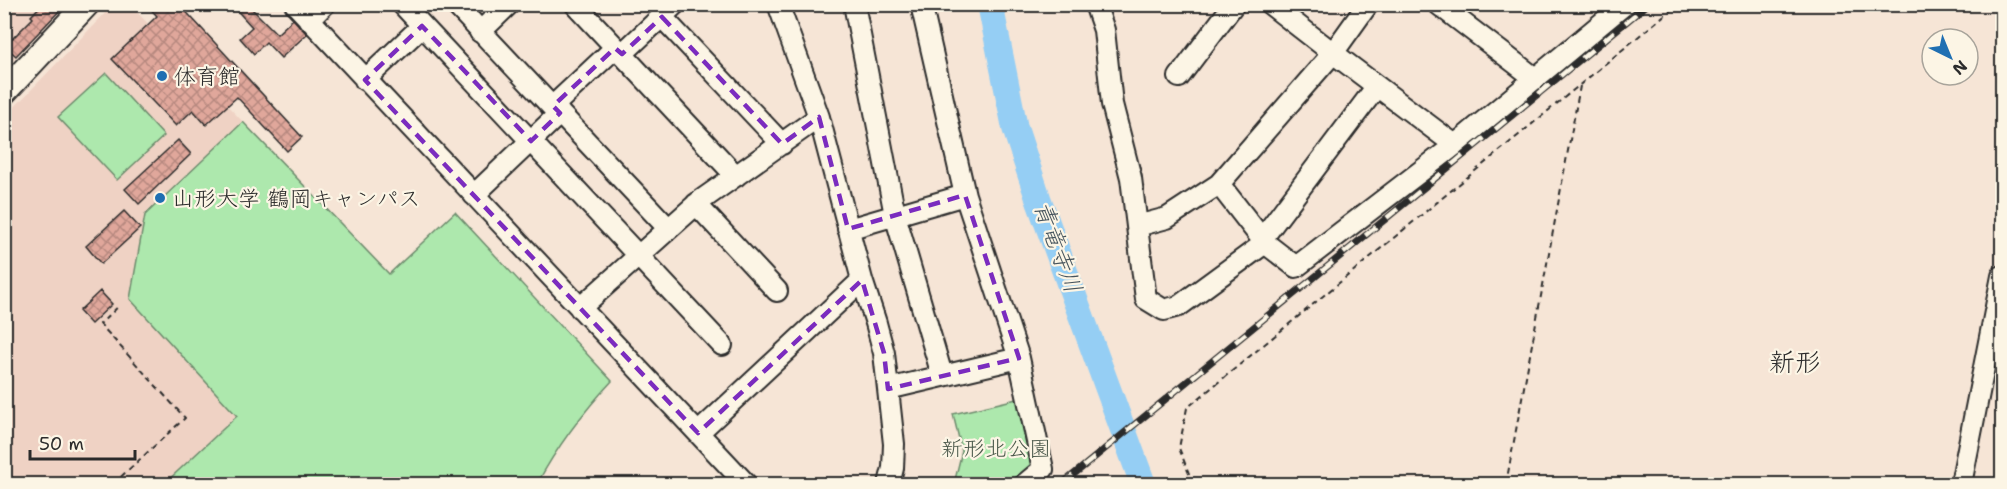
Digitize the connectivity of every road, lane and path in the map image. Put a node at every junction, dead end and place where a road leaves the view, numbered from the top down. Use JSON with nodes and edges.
{"nodes":[{"id":1,"x":87,"y":4,"type":"edge"},
{"id":2,"x":295,"y":4,"type":"edge"},
{"id":3,"x":325,"y":4,"type":"edge"},
{"id":4,"x":402,"y":4,"type":"edge"},
{"id":5,"x":455,"y":4,"type":"edge"},
{"id":6,"x":509,"y":4,"type":"edge"},
{"id":7,"x":575,"y":4,"type":"edge"},
{"id":8,"x":778,"y":4,"type":"edge"},
{"id":9,"x":854,"y":4,"type":"edge"},
{"id":10,"x":921,"y":4,"type":"edge"},
{"id":11,"x":1095,"y":4,"type":"edge"},
{"id":12,"x":1234,"y":4,"type":"edge"},
{"id":13,"x":1270,"y":4,"type":"edge"},
{"id":14,"x":1368,"y":4,"type":"edge"},
{"id":15,"x":1438,"y":4,"type":"edge"},
{"id":16,"x":1678,"y":4,"type":"edge"},
{"id":17,"x":1620,"y":6,"type":"edge"},
{"id":18,"x":669,"y":10,"type":"edge"},
{"id":19,"x":309,"y":20,"type":"junction"},
{"id":20,"x":422,"y":26,"type":"junction"},
{"id":21,"x":480,"y":32,"type":"junction"},
{"id":22,"x":619,"y":51,"type":"junction"},
{"id":23,"x":1333,"y":53,"type":"junction"},
{"id":24,"x":1179,"y":77,"type":"dead end"},
{"id":25,"x":1536,"y":78,"type":"junction"},
{"id":26,"x":365,"y":80,"type":"junction"},
{"id":27,"x":1581,"y":85,"type":"junction"},
{"id":28,"x":1377,"y":87,"type":"junction"},
{"id":29,"x":4,"y":92,"type":"edge"},
{"id":30,"x":557,"y":110,"type":"junction"},
{"id":31,"x":819,"y":117,"type":"junction"},
{"id":32,"x":531,"y":141,"type":"junction"},
{"id":33,"x":782,"y":144,"type":"junction"},
{"id":34,"x":1455,"y":146,"type":"junction"},
{"id":35,"x":736,"y":176,"type":"junction"},
{"id":36,"x":1219,"y":184,"type":"junction"},
{"id":37,"x":474,"y":195,"type":"junction"},
{"id":38,"x":965,"y":195,"type":"junction"},
{"id":39,"x":696,"y":204,"type":"junction"},
{"id":40,"x":895,"y":215,"type":"junction"},
{"id":41,"x":1137,"y":226,"type":"junction"},
{"id":42,"x":668,"y":228,"type":"junction"},
{"id":43,"x":848,"y":229,"type":"junction"},
{"id":44,"x":1263,"y":241,"type":"junction"},
{"id":45,"x":639,"y":256,"type":"junction"},
{"id":46,"x":2002,"y":276,"type":"edge"},
{"id":47,"x":862,"y":280,"type":"junction"},
{"id":48,"x":777,"y":291,"type":"dead end"},
{"id":49,"x":120,"y":305,"type":"dead end"},
{"id":50,"x":580,"y":308,"type":"junction"},
{"id":51,"x":723,"y":345,"type":"dead end"},
{"id":52,"x":1019,"y":358,"type":"junction"},
{"id":53,"x":942,"y":375,"type":"junction"},
{"id":54,"x":888,"y":390,"type":"junction"},
{"id":55,"x":698,"y":433,"type":"junction"},
{"id":56,"x":113,"y":484,"type":"edge"},
{"id":57,"x":747,"y":484,"type":"edge"},
{"id":58,"x":889,"y":484,"type":"edge"},
{"id":59,"x":1025,"y":484,"type":"edge"},
{"id":60,"x":1193,"y":484,"type":"edge"},
{"id":61,"x":1506,"y":484,"type":"edge"},
{"id":62,"x":1961,"y":484,"type":"edge"}],
"edges":[{"from":1,"to":29,"type":"main road"},
{"from":2,"to":19,"type":"street"},
{"from":3,"to":19,"type":"street"},
{"from":4,"to":20,"type":"street"},
{"from":5,"to":21,"type":"street"},
{"from":6,"to":21,"type":"street"},
{"from":7,"to":22,"type":"street"},
{"from":8,"to":31,"type":"street"},
{"from":9,"to":40,"type":"street"},
{"from":10,"to":38,"type":"street"},
{"from":11,"to":41,"type":"street"},
{"from":12,"to":24,"type":"street"},
{"from":13,"to":23,"type":"street"},
{"from":14,"to":23,"type":"street"},
{"from":15,"to":25,"type":"street"},
{"from":16,"to":27,"type":"path"},
{"from":17,"to":25,"type":"street"},
{"from":18,"to":22,"type":"street"},
{"from":18,"to":33,"type":"street"},
{"from":19,"to":26,"type":"street"},
{"from":20,"to":26,"type":"street"},
{"from":20,"to":32,"type":"street"},
{"from":21,"to":30,"type":"street"},
{"from":22,"to":30,"type":"street"},
{"from":22,"to":35,"type":"street"},
{"from":23,"to":28,"type":"street"},
{"from":23,"to":36,"type":"street"},
{"from":25,"to":34,"type":"street"},
{"from":26,"to":37,"type":"street"},
{"from":27,"to":60,"type":"path"},
{"from":27,"to":61,"type":"path"},
{"from":28,"to":34,"type":"street"},
{"from":28,"to":44,"type":"street"},
{"from":30,"to":32,"type":"street"},
{"from":30,"to":42,"type":"street"},
{"from":31,"to":33,"type":"street"},
{"from":31,"to":43,"type":"street"},
{"from":32,"to":37,"type":"street"},
{"from":32,"to":45,"type":"street"},
{"from":33,"to":35,"type":"street"},
{"from":34,"to":44,"type":"street"},
{"from":35,"to":39,"type":"street"},
{"from":36,"to":41,"type":"street"},
{"from":36,"to":44,"type":"street"},
{"from":37,"to":50,"type":"street"},
{"from":38,"to":40,"type":"street"},
{"from":38,"to":52,"type":"street"},
{"from":39,"to":42,"type":"street"},
{"from":39,"to":48,"type":"street"},
{"from":40,"to":43,"type":"street"},
{"from":40,"to":53,"type":"street"},
{"from":41,"to":44,"type":"street"},
{"from":42,"to":45,"type":"street"},
{"from":43,"to":47,"type":"street"},
{"from":45,"to":50,"type":"street"},
{"from":45,"to":51,"type":"street"},
{"from":46,"to":62,"type":"street"},
{"from":47,"to":54,"type":"street"},
{"from":47,"to":55,"type":"street"},
{"from":49,"to":56,"type":"path"},
{"from":50,"to":55,"type":"street"},
{"from":52,"to":53,"type":"street"},
{"from":52,"to":59,"type":"street"},
{"from":53,"to":54,"type":"street"},
{"from":54,"to":58,"type":"street"},
{"from":55,"to":57,"type":"street"}]}
